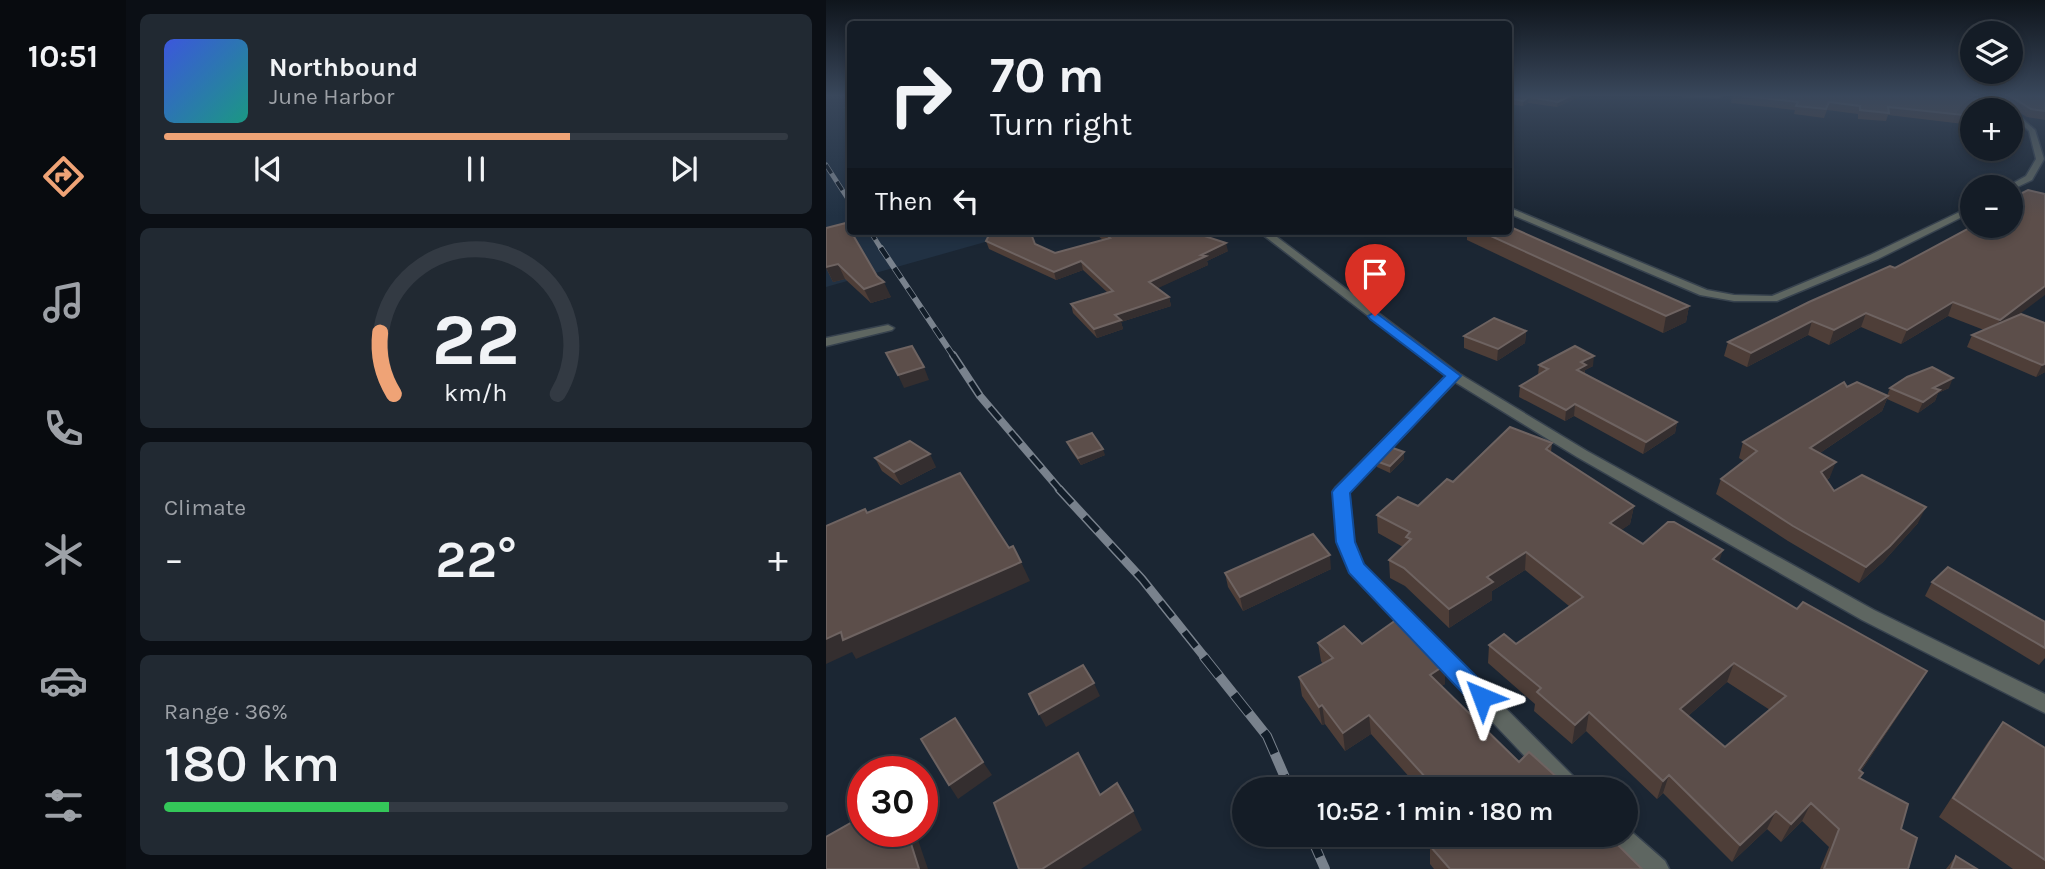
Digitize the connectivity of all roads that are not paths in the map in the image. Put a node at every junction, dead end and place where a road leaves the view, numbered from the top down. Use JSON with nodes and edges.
{"nodes":[{"id":1,"x":2034,"y":137,"type":"edge"},
{"id":2,"x":2023,"y":181,"type":"edge"},
{"id":3,"x":1512,"y":212,"type":"edge"},
{"id":4,"x":1960,"y":215,"type":"edge"},
{"id":5,"x":1268,"y":235,"type":"edge"},
{"id":6,"x":888,"y":328,"type":"dead end"},
{"id":7,"x":826,"y":342,"type":"edge"},
{"id":8,"x":1454,"y":376,"type":"junction"},
{"id":9,"x":2045,"y":704,"type":"edge"},
{"id":10,"x":1559,"y":777,"type":"edge"},
{"id":11,"x":1632,"y":847,"type":"edge"},
{"id":12,"x":1657,"y":869,"type":"edge"}],
"edges":[{"from":1,"to":2,"type":"street"},
{"from":3,"to":4,"type":"street"},
{"from":5,"to":8,"type":"street"},
{"from":6,"to":7,"type":"street"},
{"from":8,"to":9,"type":"street"},
{"from":8,"to":10,"type":"street"},
{"from":11,"to":12,"type":"street"}]}
